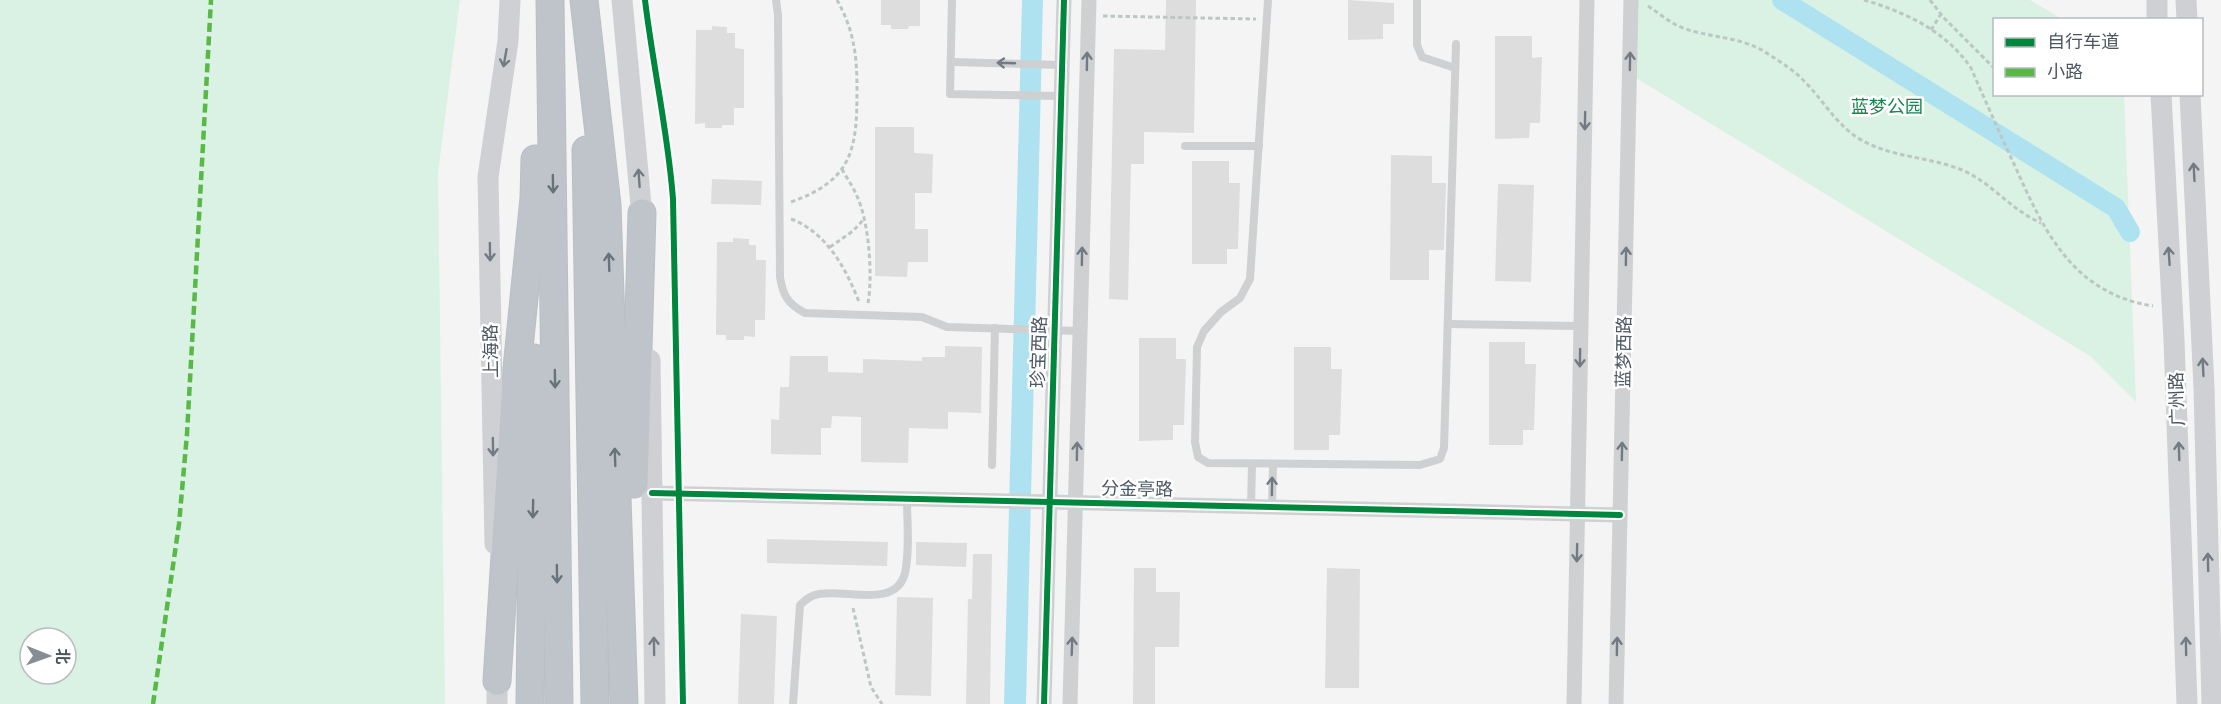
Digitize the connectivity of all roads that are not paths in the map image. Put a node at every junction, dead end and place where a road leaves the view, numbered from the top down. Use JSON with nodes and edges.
{"nodes":[{"id":1,"x":510,"y":0,"type":"edge"},
{"id":2,"x":549,"y":0,"type":"edge"},
{"id":3,"x":583,"y":0,"type":"edge"},
{"id":4,"x":622,"y":0,"type":"edge"},
{"id":5,"x":776,"y":0,"type":"edge"},
{"id":6,"x":952,"y":0,"type":"edge"},
{"id":7,"x":1064,"y":0,"type":"edge"},
{"id":8,"x":1268,"y":0,"type":"edge"},
{"id":9,"x":1417,"y":0,"type":"edge"},
{"id":10,"x":1587,"y":0,"type":"edge"},
{"id":11,"x":1631,"y":0,"type":"edge"},
{"id":12,"x":2157,"y":0,"type":"edge"},
{"id":13,"x":2186,"y":0,"type":"edge"},
{"id":14,"x":1089,"y":8,"type":"edge"},
{"id":15,"x":2157,"y":18,"type":"edge"},
{"id":16,"x":2187,"y":18,"type":"edge"},
{"id":17,"x":1456,"y":44,"type":"dead end"},
{"id":18,"x":951,"y":62,"type":"junction"},
{"id":19,"x":1062,"y":65,"type":"junction"},
{"id":20,"x":1455,"y":68,"type":"junction"},
{"id":21,"x":1061,"y":96,"type":"junction"},
{"id":22,"x":2161,"y":96,"type":"edge"},
{"id":23,"x":2190,"y":96,"type":"edge"},
{"id":24,"x":1185,"y":146,"type":"dead end"},
{"id":25,"x":1259,"y":146,"type":"junction"},
{"id":26,"x":534,"y":198,"type":"junction"},
{"id":27,"x":642,"y":213,"type":"junction"},
{"id":28,"x":1448,"y":324,"type":"junction"},
{"id":29,"x":1581,"y":326,"type":"junction"},
{"id":30,"x":995,"y":328,"type":"junction"},
{"id":31,"x":1054,"y":330,"type":"junction"},
{"id":32,"x":1080,"y":331,"type":"junction"},
{"id":33,"x":992,"y":465,"type":"dead end"},
{"id":34,"x":1252,"y":465,"type":"junction"},
{"id":35,"x":1273,"y":465,"type":"junction"},
{"id":36,"x":652,"y":493,"type":"junction"},
{"id":37,"x":908,"y":499,"type":"junction"},
{"id":38,"x":1050,"y":502,"type":"junction"},
{"id":39,"x":1076,"y":503,"type":"junction"},
{"id":40,"x":1251,"y":507,"type":"junction"},
{"id":41,"x":1272,"y":507,"type":"junction"},
{"id":42,"x":1577,"y":514,"type":"junction"},
{"id":43,"x":1620,"y":515,"type":"junction"},
{"id":44,"x":497,"y":693,"type":"edge"},
{"id":45,"x":530,"y":704,"type":"edge"},
{"id":46,"x":559,"y":704,"type":"edge"},
{"id":47,"x":595,"y":704,"type":"edge"},
{"id":48,"x":626,"y":704,"type":"edge"},
{"id":49,"x":655,"y":704,"type":"edge"},
{"id":50,"x":794,"y":704,"type":"edge"},
{"id":51,"x":1044,"y":704,"type":"edge"},
{"id":52,"x":1070,"y":704,"type":"edge"},
{"id":53,"x":1574,"y":704,"type":"edge"},
{"id":54,"x":1616,"y":704,"type":"edge"},
{"id":55,"x":2187,"y":704,"type":"edge"},
{"id":56,"x":2212,"y":704,"type":"edge"}],
"edges":[{"from":1,"to":44,"type":"main road","name":"上海路","one_way":true},
{"from":2,"to":26,"type":"highway"},
{"from":2,"to":46,"type":"highway","one_way":true},
{"from":3,"to":47,"type":"highway"},
{"from":48,"to":3,"type":"highway","one_way":true},
{"from":27,"to":4,"type":"main road","one_way":true},
{"from":5,"to":30,"type":"lane"},
{"from":6,"to":18,"type":"lane"},
{"from":7,"to":19,"type":"street","name":"珍宝西路"},
{"from":8,"to":25,"type":"lane"},
{"from":9,"to":20,"type":"lane"},
{"from":10,"to":29,"type":"street","one_way":true},
{"from":43,"to":11,"type":"street","name":"蓝梦西路","one_way":true},
{"from":12,"to":15,"type":"main road"},
{"from":13,"to":16,"type":"main road"},
{"from":32,"to":14,"type":"street","one_way":true},
{"from":17,"to":20,"type":"lane"},
{"from":19,"to":18,"type":"lane","one_way":true},
{"from":18,"to":21,"type":"lane"},
{"from":19,"to":21,"type":"street","name":"珍宝西路"},
{"from":20,"to":28,"type":"lane"},
{"from":21,"to":31,"type":"street","name":"珍宝西路"},
{"from":55,"to":22,"type":"main road","name":"广州路","one_way":true},
{"from":56,"to":23,"type":"main road","name":"广州路","one_way":true},
{"from":24,"to":25,"type":"lane"},
{"from":25,"to":34,"type":"lane"},
{"from":26,"to":44,"type":"highway"},
{"from":26,"to":45,"type":"highway","one_way":true},
{"from":27,"to":36,"type":"main road"},
{"from":27,"to":48,"type":"highway"},
{"from":28,"to":29,"type":"lane"},
{"from":28,"to":35,"type":"lane"},
{"from":29,"to":42,"type":"street","one_way":true},
{"from":30,"to":31,"type":"lane"},
{"from":30,"to":33,"type":"lane"},
{"from":31,"to":32,"type":"lane"},
{"from":31,"to":38,"type":"street","name":"珍宝西路"},
{"from":39,"to":32,"type":"street","one_way":true},
{"from":34,"to":35,"type":"lane"},
{"from":34,"to":40,"type":"lane"},
{"from":41,"to":35,"type":"lane","one_way":true},
{"from":36,"to":37,"type":"street","name":"分金亭路"},
{"from":49,"to":36,"type":"main road","one_way":true},
{"from":37,"to":38,"type":"street","name":"分金亭路"},
{"from":37,"to":50,"type":"lane"},
{"from":38,"to":39,"type":"street","name":"分金亭路"},
{"from":38,"to":51,"type":"street","name":"珍宝西路"},
{"from":39,"to":40,"type":"street","name":"分金亭路"},
{"from":52,"to":39,"type":"street","one_way":true},
{"from":40,"to":41,"type":"street","name":"分金亭路"},
{"from":41,"to":42,"type":"street","name":"分金亭路"},
{"from":42,"to":43,"type":"street","name":"分金亭路"},
{"from":42,"to":53,"type":"street","one_way":true},
{"from":54,"to":43,"type":"street","name":"蓝梦西路","one_way":true}]}
